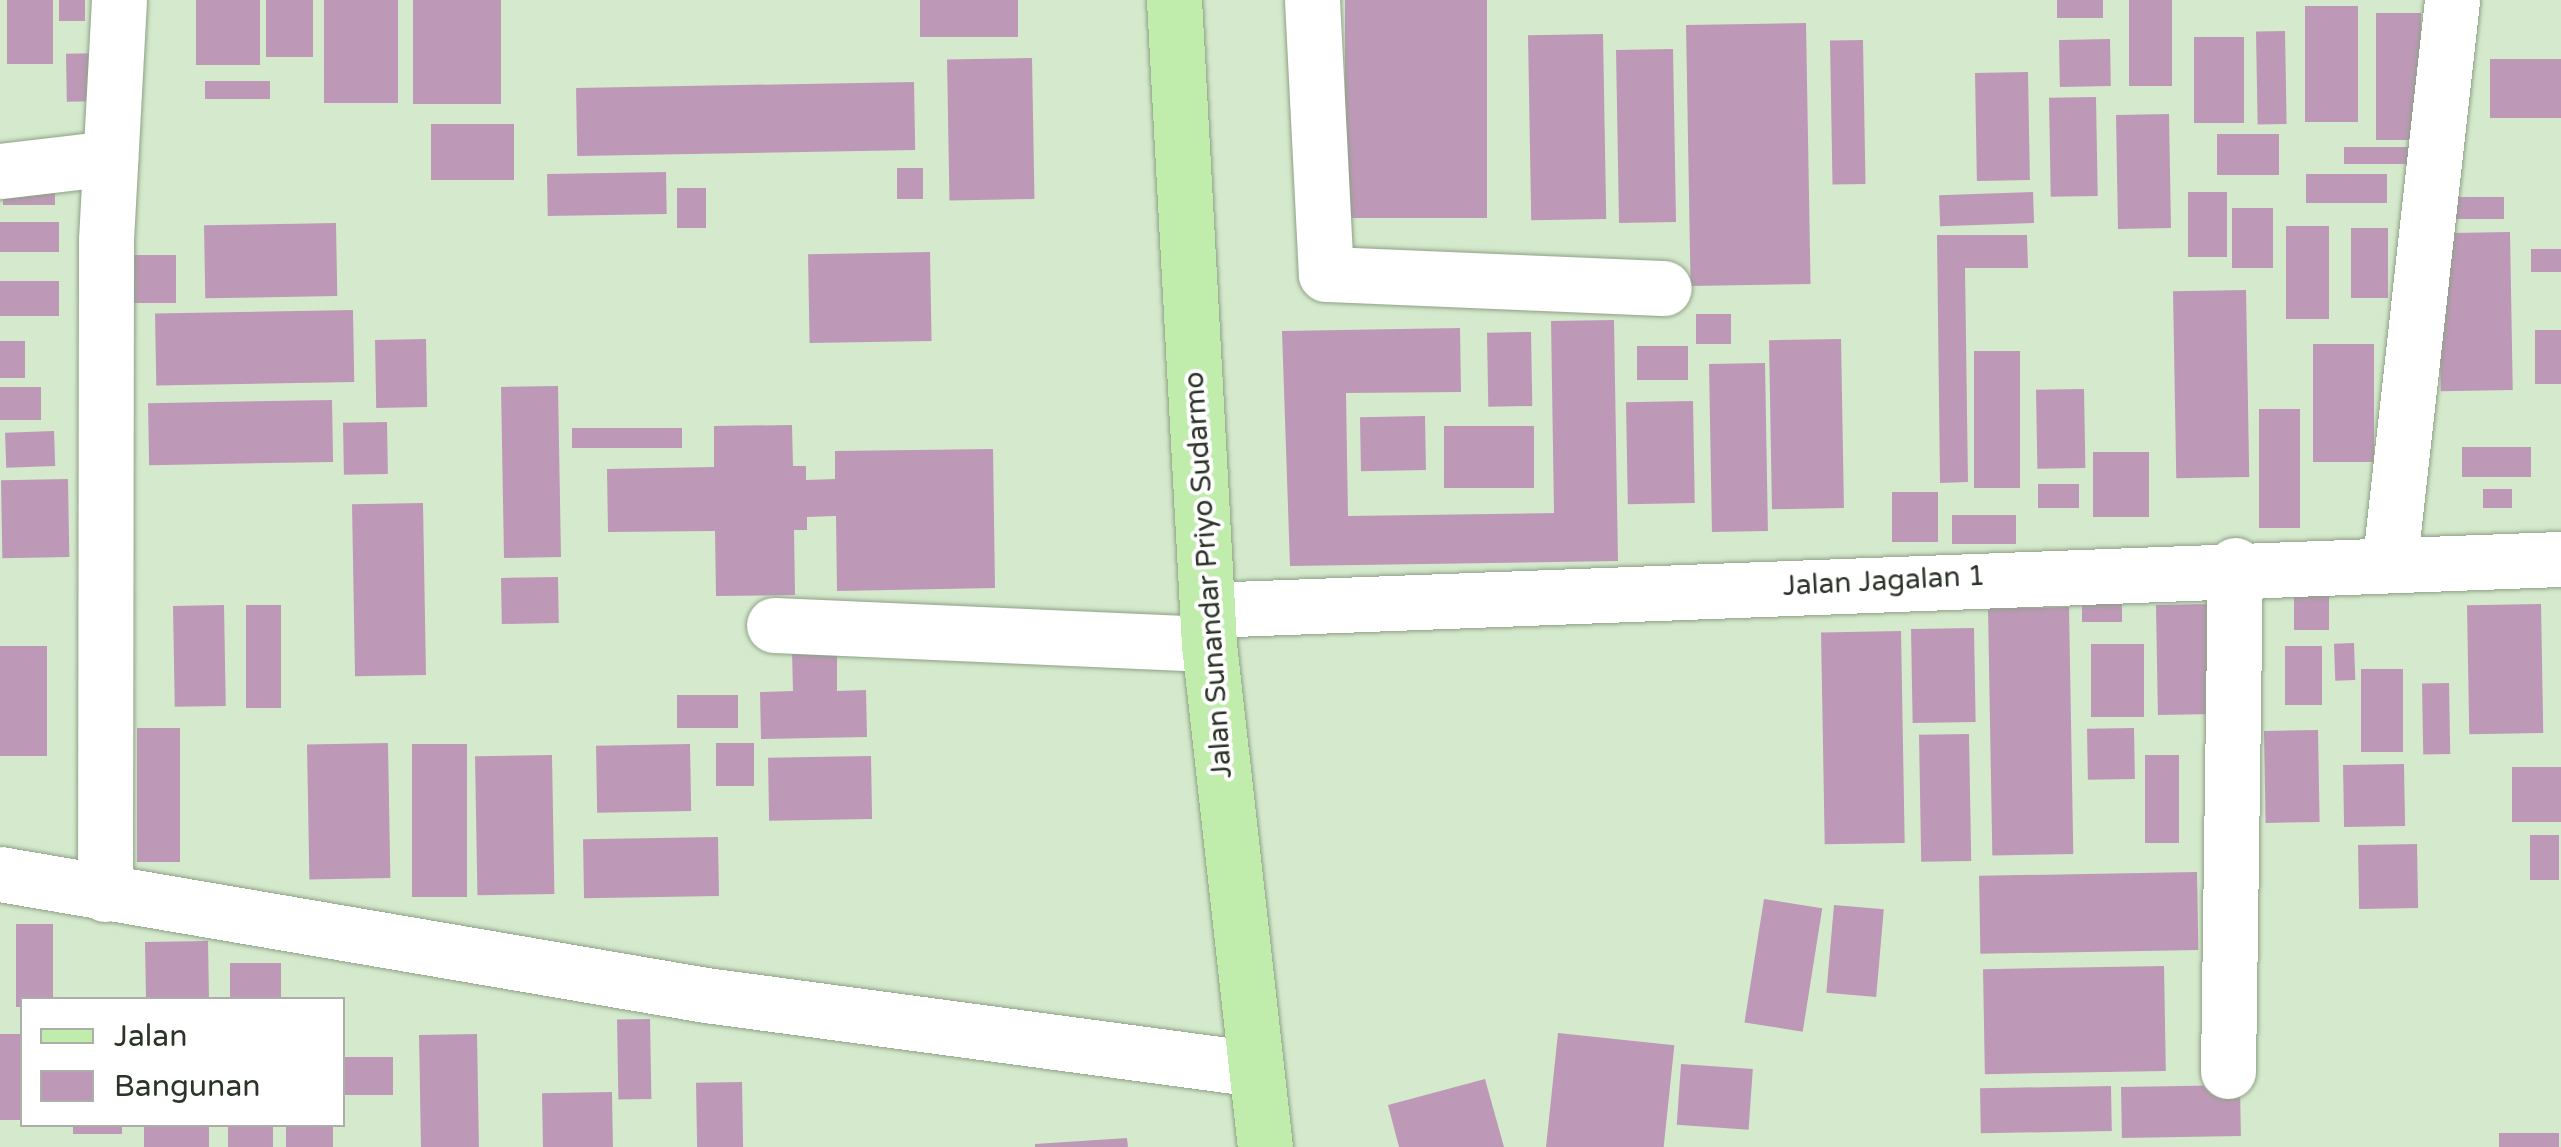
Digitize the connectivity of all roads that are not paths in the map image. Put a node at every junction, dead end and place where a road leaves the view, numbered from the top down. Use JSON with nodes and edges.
{"nodes":[{"id":1,"x":119,"y":0,"type":"edge"},
{"id":2,"x":1174,"y":0,"type":"edge"},
{"id":3,"x":1312,"y":0,"type":"edge"},
{"id":4,"x":2452,"y":0,"type":"edge"},
{"id":5,"x":110,"y":158,"type":"junction"},
{"id":6,"x":0,"y":170,"type":"edge"},
{"id":7,"x":1664,"y":288,"type":"dead end"},
{"id":8,"x":2561,"y":558,"type":"edge"},
{"id":9,"x":2390,"y":560,"type":"junction"},
{"id":10,"x":2235,"y":566,"type":"junction"},
{"id":11,"x":774,"y":625,"type":"dead end"},
{"id":12,"x":1208,"y":627,"type":"junction"},
{"id":13,"x":0,"y":874,"type":"edge"},
{"id":14,"x":104,"y":894,"type":"junction"},
{"id":15,"x":1250,"y":1068,"type":"junction"},
{"id":16,"x":2228,"y":1071,"type":"dead end"},
{"id":17,"x":1265,"y":1147,"type":"edge"}],
"edges":[{"from":1,"to":5,"type":"street"},
{"from":2,"to":12,"type":"main road","name":"Jalan Sunandar Priyo Sudarmo"},
{"from":3,"to":7,"type":"street"},
{"from":4,"to":9,"type":"street"},
{"from":5,"to":6,"type":"street"},
{"from":5,"to":14,"type":"street"},
{"from":8,"to":9,"type":"street","name":"Jalan Jagalan 1"},
{"from":9,"to":10,"type":"street","name":"Jalan Jagalan 1"},
{"from":10,"to":12,"type":"street","name":"Jalan Jagalan 1"},
{"from":10,"to":16,"type":"street"},
{"from":11,"to":12,"type":"street","name":"Jalan Jagalan 1"},
{"from":12,"to":15,"type":"main road","name":"Jalan Sunandar Priyo Sudarmo"},
{"from":13,"to":14,"type":"street"},
{"from":14,"to":15,"type":"street"},
{"from":15,"to":17,"type":"main road","name":"Jalan Sunandar Priyo Sudarmo"}]}
